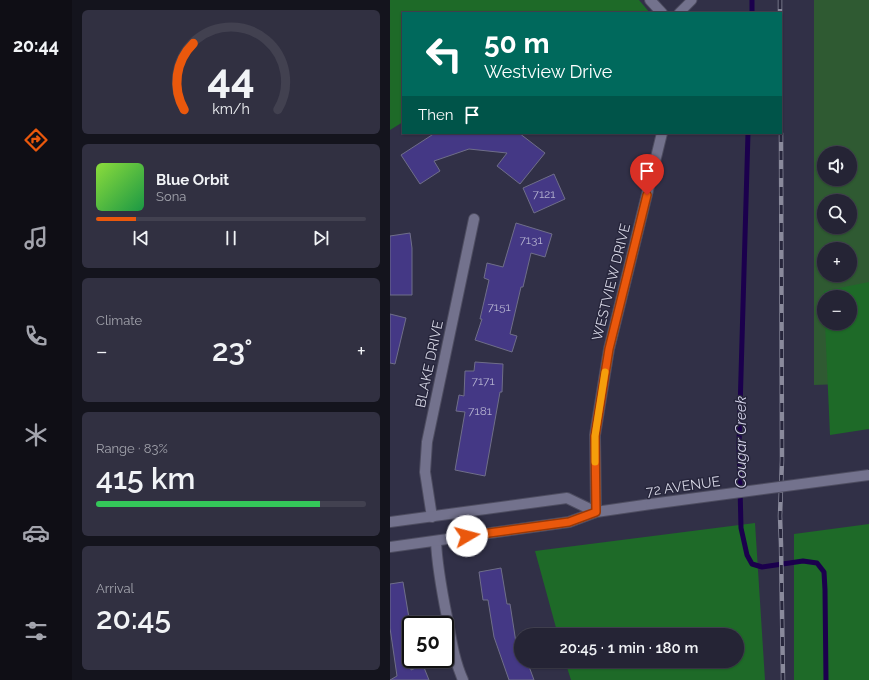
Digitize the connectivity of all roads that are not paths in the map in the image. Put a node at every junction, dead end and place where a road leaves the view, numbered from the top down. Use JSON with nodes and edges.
{"nodes":[{"id":1,"x":650,"y":0,"type":"edge"},
{"id":2,"x":692,"y":0,"type":"edge"},
{"id":3,"x":661,"y":12,"type":"edge"},
{"id":4,"x":680,"y":12,"type":"edge"},
{"id":5,"x":662,"y":134,"type":"edge"},
{"id":6,"x":474,"y":219,"type":"dead end"},
{"id":7,"x":869,"y":476,"type":"edge"},
{"id":8,"x":596,"y":512,"type":"junction"},
{"id":9,"x":432,"y":517,"type":"junction"},
{"id":10,"x":390,"y":522,"type":"edge"},
{"id":11,"x":436,"y":541,"type":"junction"},
{"id":12,"x":390,"y":547,"type":"edge"},
{"id":13,"x":463,"y":680,"type":"edge"}],
"edges":[{"from":1,"to":3,"type":"street"},
{"from":2,"to":4,"type":"lane"},
{"from":5,"to":8,"type":"street","name":"WESTVIEW DRIVE"},
{"from":6,"to":9,"type":"street","name":"BLAKE DRIVE"},
{"from":7,"to":8,"type":"street","name":"72 AVENUE","bridge":true},
{"from":8,"to":9,"type":"street"},
{"from":8,"to":11,"type":"street","name":"72 AVENUE"},
{"from":9,"to":10,"type":"street"},
{"from":11,"to":12,"type":"street","name":"72 AVENUE"},
{"from":11,"to":13,"type":"street"}]}
